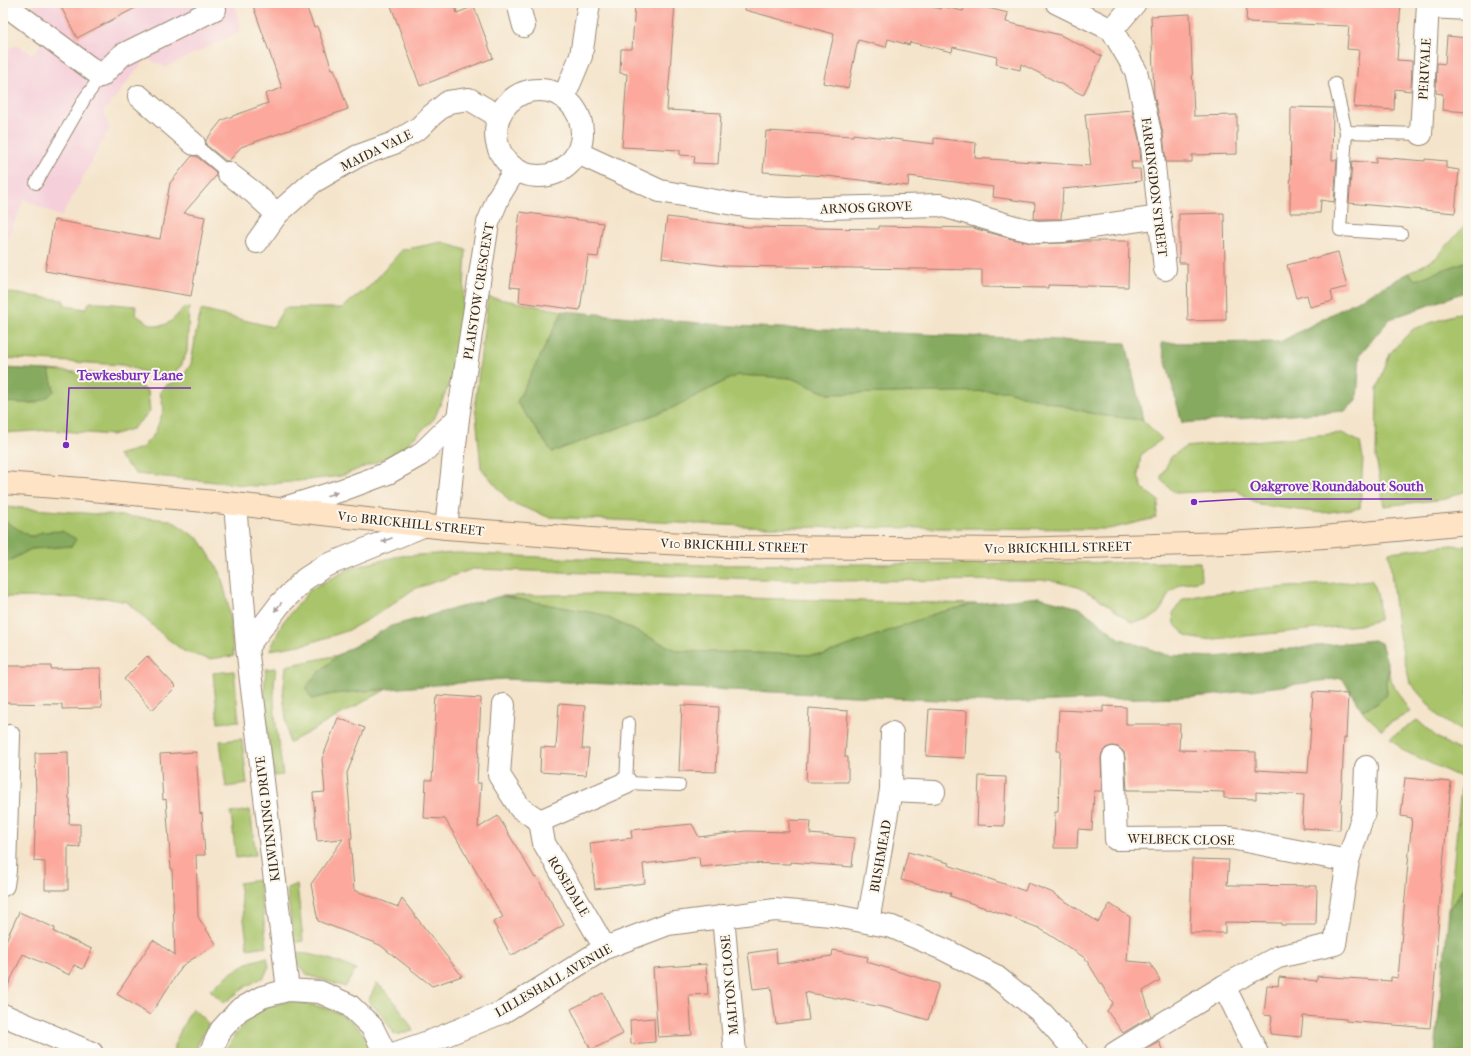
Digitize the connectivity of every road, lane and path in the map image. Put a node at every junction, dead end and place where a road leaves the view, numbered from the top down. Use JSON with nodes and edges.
{"nodes":[{"id":1,"x":518,"y":3,"type":"edge"},
{"id":2,"x":590,"y":3,"type":"edge"},
{"id":3,"x":1057,"y":3,"type":"edge"},
{"id":4,"x":1135,"y":3,"type":"edge"},
{"id":5,"x":1428,"y":7,"type":"edge"},
{"id":6,"x":215,"y":9,"type":"dead end"},
{"id":7,"x":13,"y":12,"type":"edge"},
{"id":8,"x":1468,"y":14,"type":"edge"},
{"id":9,"x":524,"y":26,"type":"dead end"},
{"id":10,"x":1112,"y":30,"type":"junction"},
{"id":11,"x":101,"y":76,"type":"junction"},
{"id":12,"x":1335,"y":84,"type":"dead end"},
{"id":13,"x":139,"y":96,"type":"dead end"},
{"id":14,"x":564,"y":97,"type":"junction"},
{"id":15,"x":498,"y":116,"type":"junction"},
{"id":16,"x":1346,"y":132,"type":"junction"},
{"id":17,"x":1421,"y":134,"type":"joint"},
{"id":18,"x":194,"y":144,"type":"joint"},
{"id":19,"x":578,"y":153,"type":"junction"},
{"id":20,"x":515,"y":170,"type":"junction"},
{"id":21,"x":228,"y":173,"type":"joint"},
{"id":22,"x":36,"y":183,"type":"dead end"},
{"id":23,"x":277,"y":214,"type":"junction"},
{"id":24,"x":1160,"y":217,"type":"junction"},
{"id":25,"x":1401,"y":234,"type":"dead end"},
{"id":26,"x":257,"y":242,"type":"dead end"},
{"id":27,"x":1165,"y":269,"type":"dead end"},
{"id":28,"x":458,"y":418,"type":"junction"},
{"id":29,"x":3,"y":483,"type":"edge"},
{"id":30,"x":235,"y":504,"type":"junction"},
{"id":31,"x":281,"y":509,"type":"junction"},
{"id":32,"x":1468,"y":522,"type":"edge"},
{"id":33,"x":423,"y":526,"type":"junction"},
{"id":34,"x":446,"y":528,"type":"junction"},
{"id":35,"x":247,"y":647,"type":"junction"},
{"id":36,"x":504,"y":705,"type":"dead end"},
{"id":37,"x":629,"y":723,"type":"dead end"},
{"id":38,"x":892,"y":733,"type":"dead end"},
{"id":39,"x":9,"y":736,"type":"dead end"},
{"id":40,"x":1113,"y":758,"type":"dead end"},
{"id":41,"x":1366,"y":767,"type":"dead end"},
{"id":42,"x":626,"y":783,"type":"junction"},
{"id":43,"x":679,"y":785,"type":"dead end"},
{"id":44,"x":891,"y":790,"type":"junction"},
{"id":45,"x":934,"y":792,"type":"dead end"},
{"id":46,"x":540,"y":821,"type":"junction"},
{"id":47,"x":1348,"y":861,"type":"junction"},
{"id":48,"x":3,"y":885,"type":"edge"},
{"id":49,"x":723,"y":916,"type":"junction"},
{"id":50,"x":868,"y":922,"type":"junction"},
{"id":51,"x":606,"y":948,"type":"junction"},
{"id":52,"x":1224,"y":986,"type":"junction"},
{"id":53,"x":288,"y":990,"type":"junction"},
{"id":54,"x":3,"y":1015,"type":"edge"},
{"id":55,"x":92,"y":1053,"type":"edge"},
{"id":56,"x":210,"y":1053,"type":"edge"},
{"id":57,"x":385,"y":1053,"type":"edge"},
{"id":58,"x":396,"y":1053,"type":"edge"},
{"id":59,"x":735,"y":1053,"type":"edge"},
{"id":60,"x":1077,"y":1053,"type":"edge"},
{"id":61,"x":1115,"y":1053,"type":"edge"},
{"id":62,"x":1257,"y":1053,"type":"edge"}],
"edges":[{"from":1,"to":9,"type":"street"},
{"from":2,"to":14,"type":"street"},
{"from":3,"to":10,"type":"street"},
{"from":4,"to":10,"type":"street"},
{"from":5,"to":8,"type":"lane"},
{"from":5,"to":17,"type":"street","name":"PERIVALE"},
{"from":6,"to":11,"type":"street"},
{"from":7,"to":11,"type":"street"},
{"from":10,"to":24,"type":"street","name":"FARRINGDON STREET"},
{"from":11,"to":22,"type":"lane"},
{"from":12,"to":16,"type":"lane"},
{"from":13,"to":18,"type":"street"},
{"from":14,"to":15,"type":"street"},
{"from":14,"to":19,"type":"street"},
{"from":15,"to":20,"type":"street"},
{"from":15,"to":23,"type":"street","name":"MAIDA VALE"},
{"from":16,"to":17,"type":"lane"},
{"from":16,"to":25,"type":"lane"},
{"from":18,"to":21,"type":"lane"},
{"from":19,"to":20,"type":"street"},
{"from":19,"to":24,"type":"street","name":"ARNOS GROVE"},
{"from":20,"to":28,"type":"street","name":"PLAISTOW CRESCENT"},
{"from":21,"to":23,"type":"street"},
{"from":23,"to":26,"type":"street","name":"MAIDA VALE"},
{"from":24,"to":27,"type":"street","name":"FARRINGDON STREET"},
{"from":31,"to":28,"type":"street","one_way":true},
{"from":28,"to":34,"type":"street","name":"PLAISTOW CRESCENT"},
{"from":29,"to":30,"type":"street","name":"V10 BRICKHILL STREET"},
{"from":30,"to":31,"type":"street","name":"V10 BRICKHILL STREET"},
{"from":30,"to":35,"type":"street","name":"KILWINNING DRIVE"},
{"from":31,"to":33,"type":"street","name":"V10 BRICKHILL STREET"},
{"from":32,"to":34,"type":"street","name":"V10 BRICKHILL STREET"},
{"from":33,"to":34,"type":"street","name":"V10 BRICKHILL STREET"},
{"from":33,"to":35,"type":"street","one_way":true},
{"from":35,"to":53,"type":"street","name":"KILWINNING DRIVE"},
{"from":36,"to":46,"type":"street"},
{"from":37,"to":42,"type":"lane"},
{"from":38,"to":44,"type":"street","name":"BUSHMEAD"},
{"from":39,"to":48,"type":"street"},
{"from":40,"to":47,"type":"street","name":"WELBECK CLOSE"},
{"from":41,"to":47,"type":"street"},
{"from":42,"to":43,"type":"lane"},
{"from":42,"to":46,"type":"street"},
{"from":44,"to":45,"type":"street"},
{"from":44,"to":50,"type":"street","name":"BUSHMEAD"},
{"from":46,"to":51,"type":"street","name":"ROSEDALE"},
{"from":47,"to":52,"type":"street"},
{"from":49,"to":50,"type":"street","name":"LILLESHALL AVENUE"},
{"from":49,"to":51,"type":"street","name":"LILLESHALL AVENUE"},
{"from":49,"to":59,"type":"street","name":"MALTON CLOSE"},
{"from":50,"to":60,"type":"street","name":"LILLESHALL AVENUE"},
{"from":51,"to":58,"type":"street","name":"LILLESHALL AVENUE"},
{"from":52,"to":61,"type":"street"},
{"from":52,"to":62,"type":"street"},
{"from":53,"to":56,"type":"street"},
{"from":53,"to":57,"type":"street"},
{"from":54,"to":55,"type":"street"}]}
